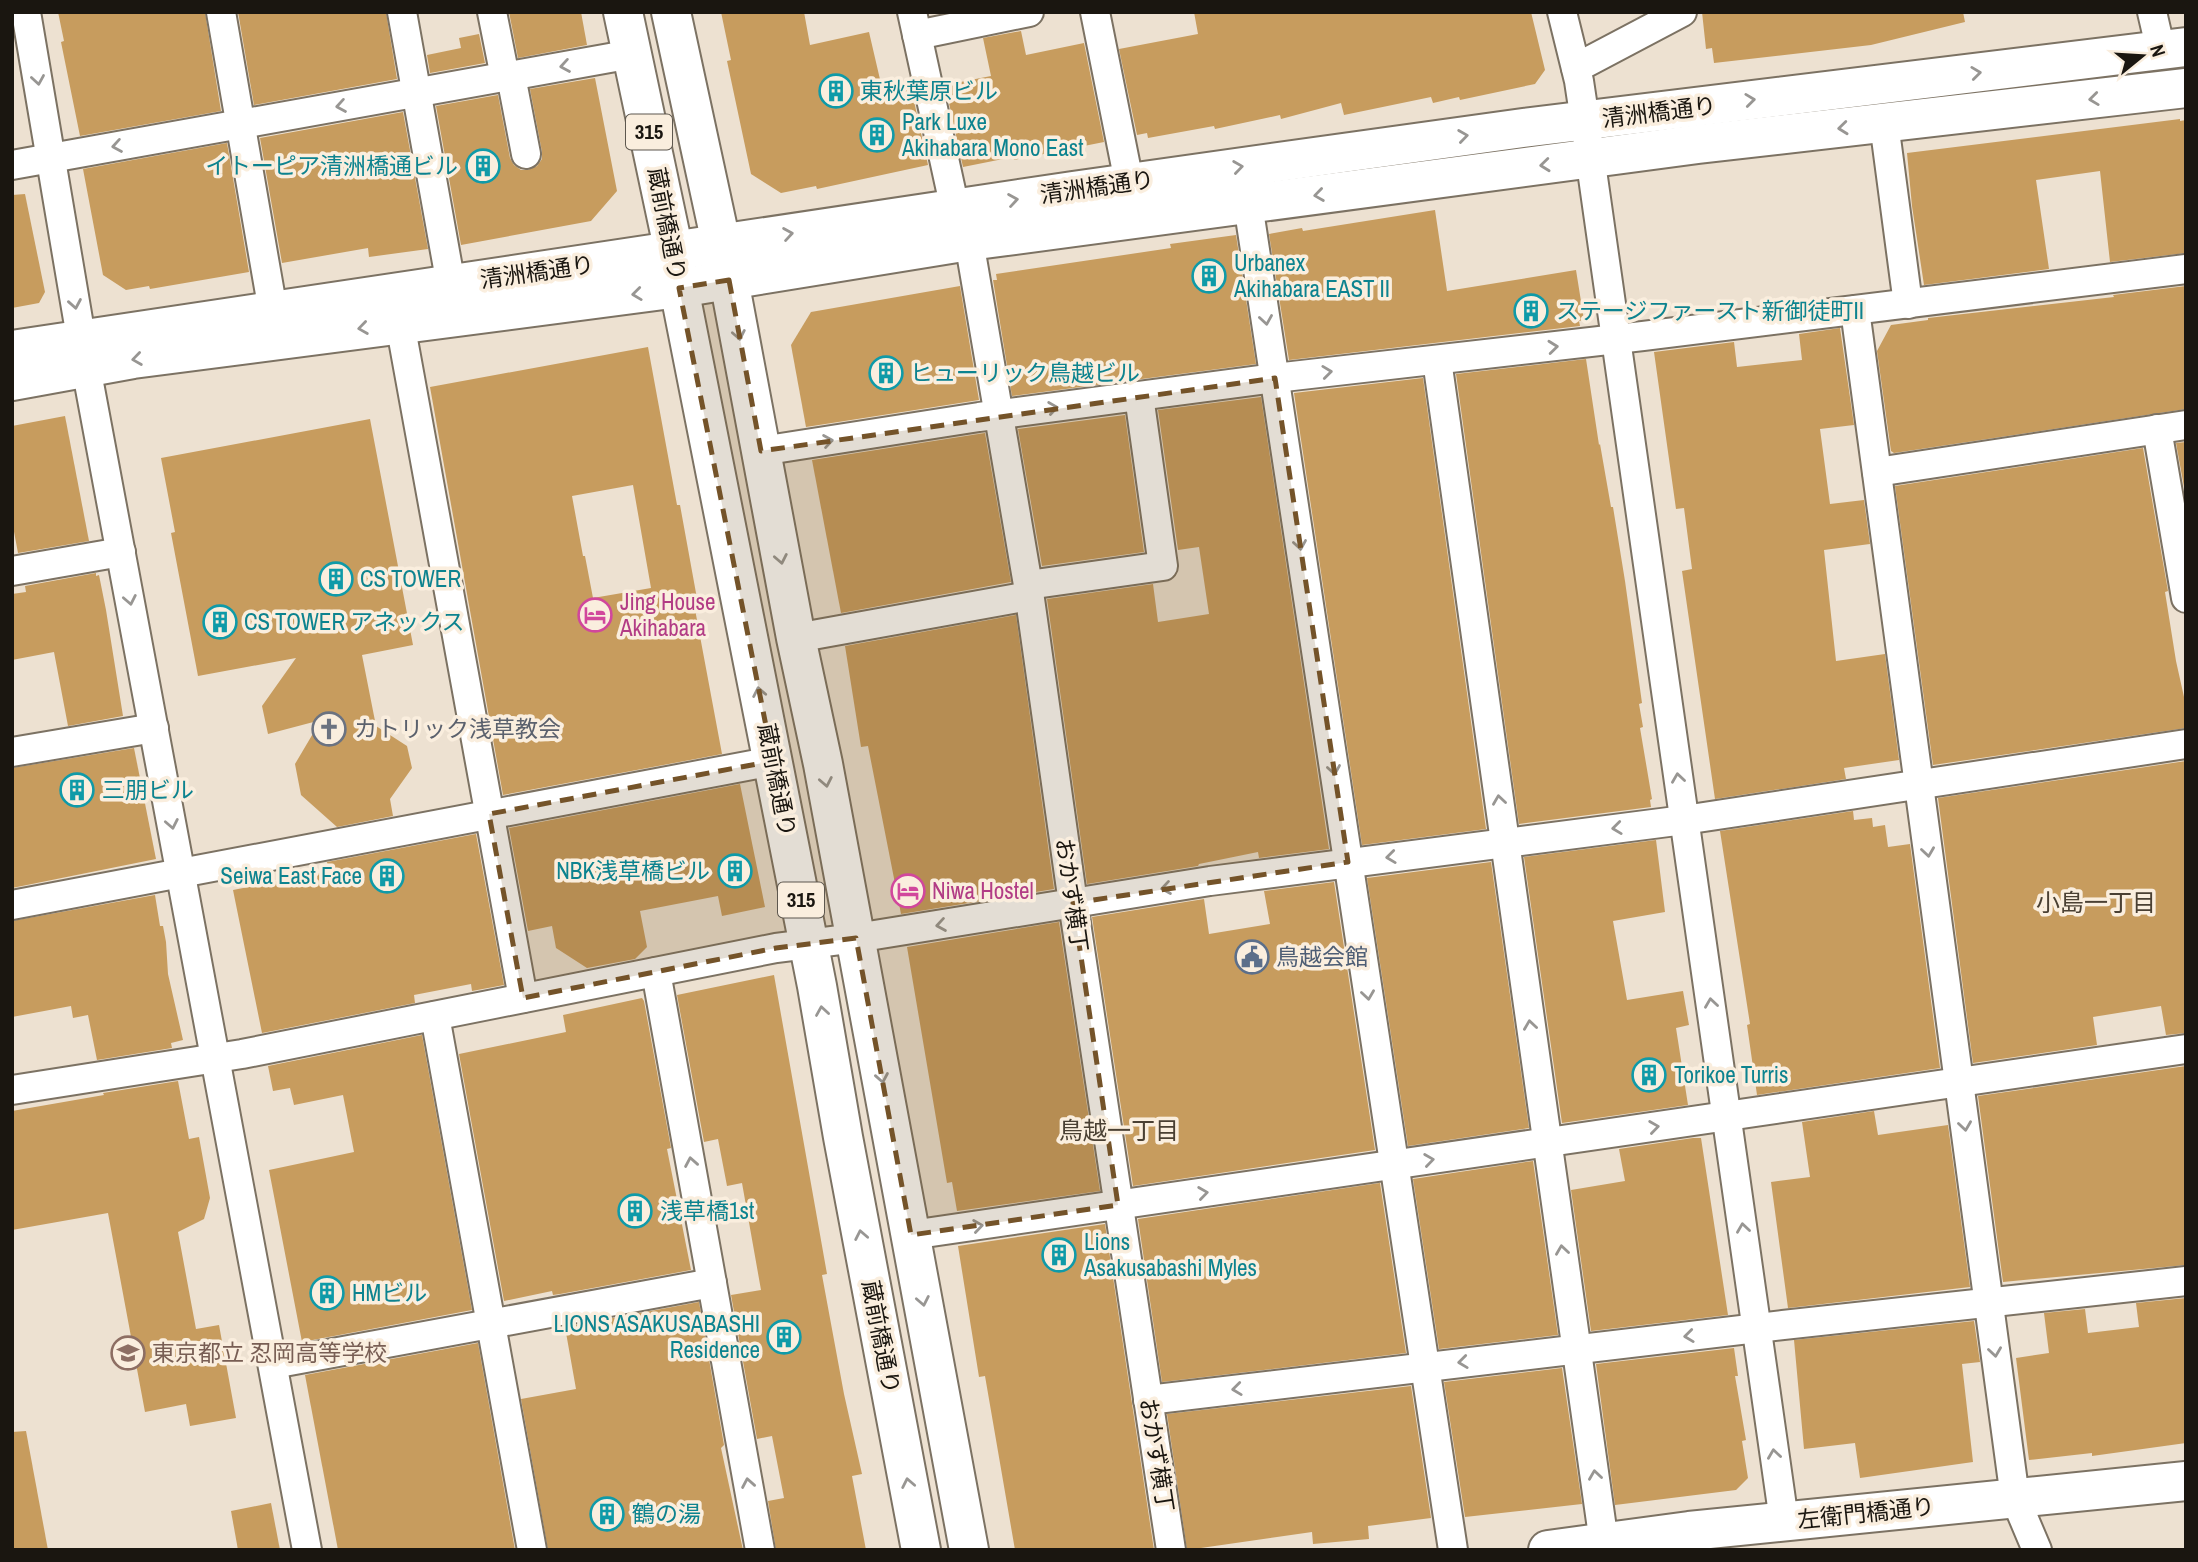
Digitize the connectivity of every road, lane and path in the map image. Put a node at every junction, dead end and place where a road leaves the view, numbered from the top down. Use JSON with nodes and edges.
{"nodes":[{"id":1,"x":26,"y":12,"type":"edge"},
{"id":2,"x":221,"y":12,"type":"edge"},
{"id":3,"x":402,"y":12,"type":"edge"},
{"id":4,"x":492,"y":12,"type":"edge"},
{"id":5,"x":623,"y":12,"type":"edge"},
{"id":6,"x":671,"y":12,"type":"edge"},
{"id":7,"x":1029,"y":12,"type":"edge"},
{"id":8,"x":1096,"y":12,"type":"edge"},
{"id":9,"x":1562,"y":12,"type":"edge"},
{"id":10,"x":1682,"y":12,"type":"edge"},
{"id":11,"x":2152,"y":12,"type":"edge"},
{"id":12,"x":914,"y":24,"type":"edge"},
{"id":13,"x":2173,"y":49,"type":"edge"},
{"id":14,"x":632,"y":54,"type":"junction"},
{"id":15,"x":1576,"y":68,"type":"junction"},
{"id":16,"x":508,"y":76,"type":"junction"},
{"id":17,"x":2186,"y":88,"type":"edge"},
{"id":18,"x":416,"y":93,"type":"junction"},
{"id":19,"x":1585,"y":121,"type":"junction"},
{"id":20,"x":1884,"y":123,"type":"junction"},
{"id":21,"x":240,"y":124,"type":"junction"},
{"id":22,"x":526,"y":154,"type":"dead end"},
{"id":23,"x":51,"y":158,"type":"junction"},
{"id":24,"x":1591,"y":160,"type":"junction"},
{"id":25,"x":12,"y":165,"type":"edge"},
{"id":26,"x":1129,"y":182,"type":"junction"},
{"id":27,"x":1248,"y":204,"type":"junction"},
{"id":28,"x":962,"y":225,"type":"junction"},
{"id":29,"x":725,"y":262,"type":"junction"},
{"id":30,"x":2186,"y":269,"type":"edge"},
{"id":31,"x":676,"y":270,"type":"junction"},
{"id":32,"x":452,"y":285,"type":"junction"},
{"id":33,"x":1908,"y":304,"type":"junction"},
{"id":34,"x":1855,"y":310,"type":"junction"},
{"id":35,"x":273,"y":311,"type":"junction"},
{"id":36,"x":400,"y":323,"type":"junction"},
{"id":37,"x":1616,"y":340,"type":"junction"},
{"id":38,"x":12,"y":350,"type":"edge"},
{"id":39,"x":83,"y":353,"type":"junction"},
{"id":40,"x":1437,"y":360,"type":"junction"},
{"id":41,"x":1275,"y":379,"type":"junction"},
{"id":42,"x":12,"y":381,"type":"edge"},
{"id":43,"x":1139,"y":396,"type":"junction"},
{"id":44,"x":999,"y":415,"type":"junction"},
{"id":45,"x":2186,"y":425,"type":"edge"},
{"id":46,"x":2157,"y":429,"type":"junction"},
{"id":47,"x":761,"y":451,"type":"junction"},
{"id":48,"x":1877,"y":472,"type":"junction"},
{"id":49,"x":121,"y":552,"type":"junction"},
{"id":50,"x":12,"y":571,"type":"edge"},
{"id":51,"x":1029,"y":591,"type":"junction"},
{"id":52,"x":2186,"y":598,"type":"edge"},
{"id":53,"x":796,"y":638,"type":"junction"},
{"id":54,"x":154,"y":728,"type":"junction"},
{"id":55,"x":2186,"y":744,"type":"edge"},
{"id":56,"x":12,"y":752,"type":"edge"},
{"id":57,"x":773,"y":761,"type":"junction"},
{"id":58,"x":1919,"y":785,"type":"junction"},
{"id":59,"x":489,"y":814,"type":"junction"},
{"id":60,"x":1684,"y":820,"type":"junction"},
{"id":61,"x":1505,"y":842,"type":"junction"},
{"id":62,"x":1348,"y":862,"type":"junction"},
{"id":63,"x":181,"y":872,"type":"junction"},
{"id":64,"x":1073,"y":903,"type":"junction"},
{"id":65,"x":12,"y":905,"type":"edge"},
{"id":66,"x":856,"y":938,"type":"junction"},
{"id":67,"x":809,"y":944,"type":"junction"},
{"id":68,"x":656,"y":971,"type":"junction"},
{"id":69,"x":523,"y":998,"type":"junction"},
{"id":70,"x":435,"y":1016,"type":"junction"},
{"id":71,"x":2186,"y":1049,"type":"edge"},
{"id":72,"x":216,"y":1058,"type":"junction"},
{"id":73,"x":1959,"y":1082,"type":"junction"},
{"id":74,"x":12,"y":1090,"type":"edge"},
{"id":75,"x":1727,"y":1116,"type":"junction"},
{"id":76,"x":1547,"y":1142,"type":"junction"},
{"id":77,"x":1394,"y":1165,"type":"junction"},
{"id":78,"x":1118,"y":1205,"type":"junction"},
{"id":79,"x":911,"y":1236,"type":"junction"},
{"id":80,"x":2186,"y":1281,"type":"edge"},
{"id":81,"x":712,"y":1283,"type":"junction"},
{"id":82,"x":1988,"y":1303,"type":"junction"},
{"id":83,"x":491,"y":1324,"type":"junction"},
{"id":84,"x":1757,"y":1328,"type":"junction"},
{"id":85,"x":1576,"y":1349,"type":"junction"},
{"id":86,"x":273,"y":1364,"type":"junction"},
{"id":87,"x":1425,"y":1366,"type":"junction"},
{"id":88,"x":1148,"y":1400,"type":"junction"},
{"id":89,"x":2186,"y":1481,"type":"edge"},
{"id":90,"x":2015,"y":1498,"type":"junction"},
{"id":91,"x":1784,"y":1521,"type":"junction"},
{"id":92,"x":1690,"y":1540,"type":"edge"},
{"id":93,"x":1604,"y":1543,"type":"junction"},
{"id":94,"x":307,"y":1550,"type":"edge"},
{"id":95,"x":532,"y":1550,"type":"edge"},
{"id":96,"x":760,"y":1550,"type":"edge"},
{"id":97,"x":921,"y":1550,"type":"edge"},
{"id":98,"x":969,"y":1550,"type":"edge"},
{"id":99,"x":1171,"y":1550,"type":"edge"},
{"id":100,"x":1453,"y":1550,"type":"edge"},
{"id":101,"x":1548,"y":1550,"type":"edge"},
{"id":102,"x":2037,"y":1550,"type":"edge"}],
"edges":[{"from":1,"to":23,"type":"street","one_way":true},
{"from":2,"to":21,"type":"street"},
{"from":3,"to":18,"type":"street"},
{"from":4,"to":16,"type":"street"},
{"from":5,"to":14,"type":"street","name":"蔵前橋通り","number":"315"},
{"from":6,"to":29,"type":"street","name":"蔵前橋通り","number":"315"},
{"from":7,"to":12,"type":"street"},
{"from":8,"to":26,"type":"street"},
{"from":9,"to":15,"type":"street"},
{"from":10,"to":15,"type":"street"},
{"from":11,"to":13,"type":"street"},
{"from":12,"to":28,"type":"street","name":"おかず横丁"},
{"from":19,"to":13,"type":"street","name":"清洲橋通り","one_way":true},
{"from":14,"to":16,"type":"street","one_way":true},
{"from":14,"to":31,"type":"street","name":"蔵前橋通り","number":"315"},
{"from":15,"to":19,"type":"street"},
{"from":16,"to":18,"type":"street"},
{"from":16,"to":22,"type":"street"},
{"from":17,"to":20,"type":"street","name":"清洲橋通り","one_way":true},
{"from":18,"to":21,"type":"street","one_way":true},
{"from":18,"to":32,"type":"street"},
{"from":19,"to":24,"type":"street"},
{"from":26,"to":19,"type":"street","name":"清洲橋通り","one_way":true},
{"from":20,"to":24,"type":"street","name":"清洲橋通り","one_way":true},
{"from":20,"to":33,"type":"street"},
{"from":21,"to":23,"type":"street","one_way":true},
{"from":21,"to":35,"type":"street"},
{"from":23,"to":25,"type":"street"},
{"from":23,"to":39,"type":"street","one_way":true},
{"from":24,"to":27,"type":"street","name":"清洲橋通り","one_way":true},
{"from":24,"to":37,"type":"street"},
{"from":28,"to":26,"type":"street","name":"清洲橋通り","one_way":true},
{"from":27,"to":28,"type":"street","name":"清洲橋通り"},
{"from":27,"to":41,"type":"street","one_way":true},
{"from":28,"to":29,"type":"street","name":"清洲橋通り"},
{"from":28,"to":44,"type":"street","name":"おかず横丁"},
{"from":29,"to":31,"type":"street","name":"清洲橋通り"},
{"from":29,"to":47,"type":"street","name":"蔵前橋通り","number":"315","one_way":true},
{"from":30,"to":33,"type":"street"},
{"from":31,"to":32,"type":"street","name":"清洲橋通り"},
{"from":31,"to":36,"type":"street","name":"清洲橋通り","one_way":true},
{"from":57,"to":31,"type":"street","name":"蔵前橋通り","number":"315","one_way":true},
{"from":32,"to":35,"type":"street","name":"清洲橋通り"},
{"from":33,"to":34,"type":"street"},
{"from":34,"to":37,"type":"street"},
{"from":34,"to":48,"type":"street"},
{"from":35,"to":39,"type":"street","name":"清洲橋通り"},
{"from":36,"to":39,"type":"street","name":"清洲橋通り","one_way":true},
{"from":36,"to":59,"type":"street"},
{"from":40,"to":37,"type":"street","one_way":true},
{"from":60,"to":37,"type":"street","one_way":true},
{"from":38,"to":39,"type":"street","name":"清洲橋通り"},
{"from":39,"to":42,"type":"street","name":"清洲橋通り"},
{"from":39,"to":49,"type":"street"},
{"from":41,"to":40,"type":"street","one_way":true},
{"from":61,"to":40,"type":"street","one_way":true},
{"from":41,"to":43,"type":"street"},
{"from":41,"to":62,"type":"street","one_way":true},
{"from":44,"to":43,"type":"street","one_way":true},
{"from":43,"to":51,"type":"street"},
{"from":47,"to":44,"type":"street","one_way":true},
{"from":44,"to":51,"type":"street","name":"おかず横丁"},
{"from":45,"to":46,"type":"street"},
{"from":46,"to":48,"type":"street"},
{"from":46,"to":52,"type":"street"},
{"from":47,"to":53,"type":"street","name":"蔵前橋通り","number":"315","one_way":true},
{"from":48,"to":58,"type":"street"},
{"from":49,"to":50,"type":"street"},
{"from":49,"to":54,"type":"street","one_way":true},
{"from":51,"to":53,"type":"street"},
{"from":51,"to":64,"type":"street","name":"おかず横丁"},
{"from":53,"to":66,"type":"street","name":"蔵前橋通り","number":"315","one_way":true},
{"from":54,"to":56,"type":"street"},
{"from":54,"to":63,"type":"street","one_way":true},
{"from":55,"to":58,"type":"street"},
{"from":57,"to":59,"type":"street"},
{"from":57,"to":67,"type":"street","name":"蔵前橋通り","number":"315"},
{"from":58,"to":60,"type":"street"},
{"from":58,"to":73,"type":"street","one_way":true},
{"from":59,"to":63,"type":"street"},
{"from":59,"to":69,"type":"street"},
{"from":60,"to":61,"type":"street","one_way":true},
{"from":75,"to":60,"type":"street","one_way":true},
{"from":61,"to":62,"type":"street","one_way":true},
{"from":76,"to":61,"type":"street","one_way":true},
{"from":62,"to":64,"type":"street","one_way":true},
{"from":62,"to":77,"type":"street","one_way":true},
{"from":63,"to":65,"type":"street"},
{"from":63,"to":72,"type":"street"},
{"from":64,"to":66,"type":"street","one_way":true},
{"from":64,"to":78,"type":"street","name":"おかず横丁"},
{"from":66,"to":67,"type":"street"},
{"from":66,"to":79,"type":"street","name":"蔵前橋通り","number":"315","one_way":true},
{"from":67,"to":68,"type":"street"},
{"from":97,"to":67,"type":"street","name":"蔵前橋通り","number":"315","one_way":true},
{"from":68,"to":69,"type":"street"},
{"from":81,"to":68,"type":"street","one_way":true},
{"from":69,"to":70,"type":"street"},
{"from":70,"to":72,"type":"street"},
{"from":70,"to":83,"type":"street"},
{"from":71,"to":73,"type":"street"},
{"from":72,"to":74,"type":"street"},
{"from":72,"to":86,"type":"street"},
{"from":73,"to":75,"type":"street"},
{"from":73,"to":82,"type":"street","one_way":true},
{"from":76,"to":75,"type":"street","one_way":true},
{"from":84,"to":75,"type":"street","one_way":true},
{"from":77,"to":76,"type":"street","one_way":true},
{"from":85,"to":76,"type":"street","one_way":true},
{"from":78,"to":77,"type":"street","one_way":true},
{"from":77,"to":87,"type":"street"},
{"from":79,"to":78,"type":"street","one_way":true},
{"from":78,"to":88,"type":"street","name":"おかず横丁"},
{"from":79,"to":98,"type":"street","name":"蔵前橋通り","number":"315","one_way":true},
{"from":80,"to":82,"type":"street"},
{"from":81,"to":83,"type":"street"},
{"from":96,"to":81,"type":"street","one_way":true},
{"from":82,"to":84,"type":"street"},
{"from":82,"to":90,"type":"street","one_way":true},
{"from":83,"to":86,"type":"street"},
{"from":83,"to":95,"type":"street"},
{"from":84,"to":85,"type":"street","one_way":true},
{"from":91,"to":84,"type":"street","one_way":true},
{"from":85,"to":87,"type":"street","one_way":true},
{"from":93,"to":85,"type":"street","one_way":true},
{"from":86,"to":94,"type":"street"},
{"from":87,"to":88,"type":"street","one_way":true},
{"from":87,"to":100,"type":"street"},
{"from":88,"to":99,"type":"street","name":"おかず横丁"},
{"from":89,"to":90,"type":"street","name":"左衛門橋通り"},
{"from":90,"to":91,"type":"street","name":"左衛門橋通り"},
{"from":90,"to":102,"type":"street"},
{"from":91,"to":92,"type":"street","name":"左衛門橋通り"},
{"from":92,"to":93,"type":"street","name":"左衛門橋通り"},
{"from":93,"to":101,"type":"street","name":"左衛門橋通り"}]}
